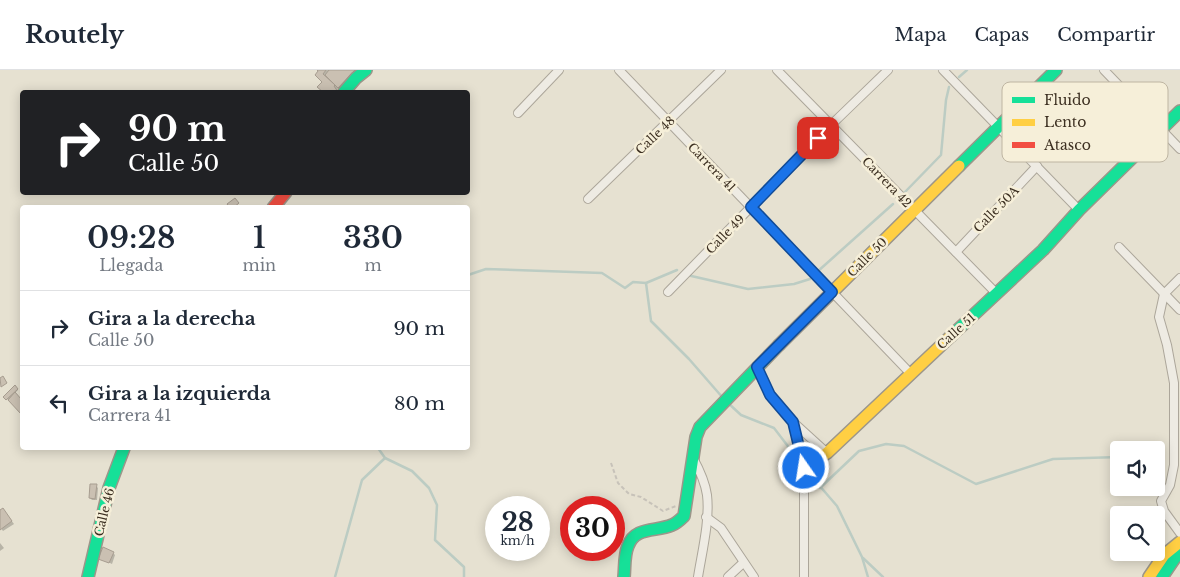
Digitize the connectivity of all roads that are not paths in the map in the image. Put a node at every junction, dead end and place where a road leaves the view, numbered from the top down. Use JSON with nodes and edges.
{"nodes":[{"id":1,"x":366,"y":70,"type":"edge"},
{"id":2,"x":559,"y":70,"type":"edge"},
{"id":3,"x":619,"y":70,"type":"edge"},
{"id":4,"x":721,"y":70,"type":"edge"},
{"id":5,"x":778,"y":70,"type":"edge"},
{"id":6,"x":888,"y":70,"type":"edge"},
{"id":7,"x":943,"y":70,"type":"edge"},
{"id":8,"x":1056,"y":70,"type":"edge"},
{"id":9,"x":1104,"y":70,"type":"edge"},
{"id":10,"x":1044,"y":82,"type":"edge"},
{"id":11,"x":1116,"y":82,"type":"edge"},
{"id":12,"x":346,"y":90,"type":"edge"},
{"id":13,"x":1180,"y":111,"type":"edge"},
{"id":14,"x":518,"y":113,"type":"dead end"},
{"id":15,"x":668,"y":122,"type":"junction"},
{"id":16,"x":1168,"y":122,"type":"edge"},
{"id":17,"x":831,"y":125,"type":"junction"},
{"id":18,"x":1002,"y":125,"type":"edge"},
{"id":19,"x":999,"y":128,"type":"junction"},
{"id":20,"x":1002,"y":131,"type":"edge"},
{"id":21,"x":1168,"y":136,"type":"edge"},
{"id":22,"x":1180,"y":149,"type":"edge"},
{"id":23,"x":1033,"y":162,"type":"edge"},
{"id":24,"x":1128,"y":162,"type":"edge"},
{"id":25,"x":1037,"y":166,"type":"junction"},
{"id":26,"x":284,"y":195,"type":"edge"},
{"id":27,"x":588,"y":200,"type":"dead end"},
{"id":28,"x":275,"y":205,"type":"edge"},
{"id":29,"x":751,"y":207,"type":"junction"},
{"id":30,"x":914,"y":210,"type":"junction"},
{"id":31,"x":1079,"y":210,"type":"junction"},
{"id":32,"x":1119,"y":246,"type":"dead end"},
{"id":33,"x":956,"y":252,"type":"junction"},
{"id":34,"x":1180,"y":278,"type":"edge"},
{"id":35,"x":668,"y":292,"type":"dead end"},
{"id":36,"x":832,"y":292,"type":"junction"},
{"id":37,"x":998,"y":294,"type":"junction"},
{"id":38,"x":1164,"y":294,"type":"junction"},
{"id":39,"x":1180,"y":310,"type":"edge"},
{"id":40,"x":757,"y":367,"type":"junction"},
{"id":41,"x":910,"y":373,"type":"junction"},
{"id":42,"x":1177,"y":386,"type":"edge"},
{"id":43,"x":793,"y":422,"type":"junction"},
{"id":44,"x":123,"y":450,"type":"edge"},
{"id":45,"x":827,"y":452,"type":"junction"},
{"id":46,"x":693,"y":458,"type":"junction"},
{"id":47,"x":804,"y":468,"type":"junction"},
{"id":48,"x":706,"y":517,"type":"junction"},
{"id":49,"x":1180,"y":533,"type":"edge"},
{"id":50,"x":1180,"y":542,"type":"edge"},
{"id":51,"x":1180,"y":554,"type":"edge"},
{"id":52,"x":743,"y":563,"type":"junction"},
{"id":53,"x":88,"y":577,"type":"edge"},
{"id":54,"x":624,"y":577,"type":"edge"},
{"id":55,"x":698,"y":577,"type":"edge"},
{"id":56,"x":728,"y":577,"type":"edge"},
{"id":57,"x":754,"y":577,"type":"edge"},
{"id":58,"x":804,"y":577,"type":"edge"},
{"id":59,"x":1149,"y":577,"type":"edge"},
{"id":60,"x":1162,"y":577,"type":"edge"}],
"edges":[{"from":1,"to":12,"type":"street"},
{"from":2,"to":14,"type":"street"},
{"from":3,"to":15,"type":"street","name":"Carrera 41"},
{"from":4,"to":15,"type":"street","name":"Calle 48"},
{"from":5,"to":17,"type":"street","name":"Carrera 42"},
{"from":6,"to":17,"type":"street","name":"Calle 49"},
{"from":7,"to":19,"type":"street"},
{"from":8,"to":10,"type":"street","name":"Calle 50"},
{"from":9,"to":11,"type":"street"},
{"from":13,"to":16,"type":"street","name":"Calle 51"},
{"from":15,"to":27,"type":"street","name":"Calle 48"},
{"from":15,"to":29,"type":"street","name":"Carrera 41"},
{"from":17,"to":29,"type":"street","name":"Calle 49"},
{"from":17,"to":30,"type":"street","name":"Carrera 42"},
{"from":18,"to":19,"type":"street","name":"Calle 50"},
{"from":19,"to":20,"type":"street"},
{"from":19,"to":30,"type":"street","name":"Calle 50"},
{"from":21,"to":22,"type":"street"},
{"from":23,"to":25,"type":"street"},
{"from":24,"to":31,"type":"street","name":"Calle 51"},
{"from":25,"to":31,"type":"street"},
{"from":25,"to":33,"type":"street","name":"Calle 50A"},
{"from":26,"to":28,"type":"street"},
{"from":29,"to":35,"type":"street","name":"Calle 49"},
{"from":29,"to":36,"type":"street","name":"Carrera 41"},
{"from":30,"to":33,"type":"street","name":"Carrera 42"},
{"from":30,"to":36,"type":"street","name":"Calle 50"},
{"from":31,"to":37,"type":"street","name":"Calle 51"},
{"from":32,"to":38,"type":"street"},
{"from":33,"to":37,"type":"street","name":"Carrera 42"},
{"from":34,"to":38,"type":"street"},
{"from":36,"to":40,"type":"street","name":"Calle 50"},
{"from":36,"to":41,"type":"street","name":"Carrera 41"},
{"from":37,"to":41,"type":"street","name":"Calle 51"},
{"from":38,"to":39,"type":"street"},
{"from":38,"to":42,"type":"street"},
{"from":40,"to":43,"type":"street"},
{"from":40,"to":46,"type":"street","name":"Calle 50"},
{"from":41,"to":45,"type":"street","name":"Calle 51"},
{"from":42,"to":49,"type":"street"},
{"from":43,"to":45,"type":"street"},
{"from":43,"to":47,"type":"street"},
{"from":44,"to":53,"type":"street","name":"Calle 46"},
{"from":45,"to":47,"type":"street","name":"Calle 51"},
{"from":46,"to":48,"type":"street"},
{"from":46,"to":54,"type":"street","name":"Calle 50"},
{"from":47,"to":58,"type":"street"},
{"from":48,"to":52,"type":"street"},
{"from":48,"to":55,"type":"street"},
{"from":50,"to":59,"type":"street"},
{"from":51,"to":60,"type":"street"},
{"from":52,"to":56,"type":"street"},
{"from":52,"to":57,"type":"street"}]}
